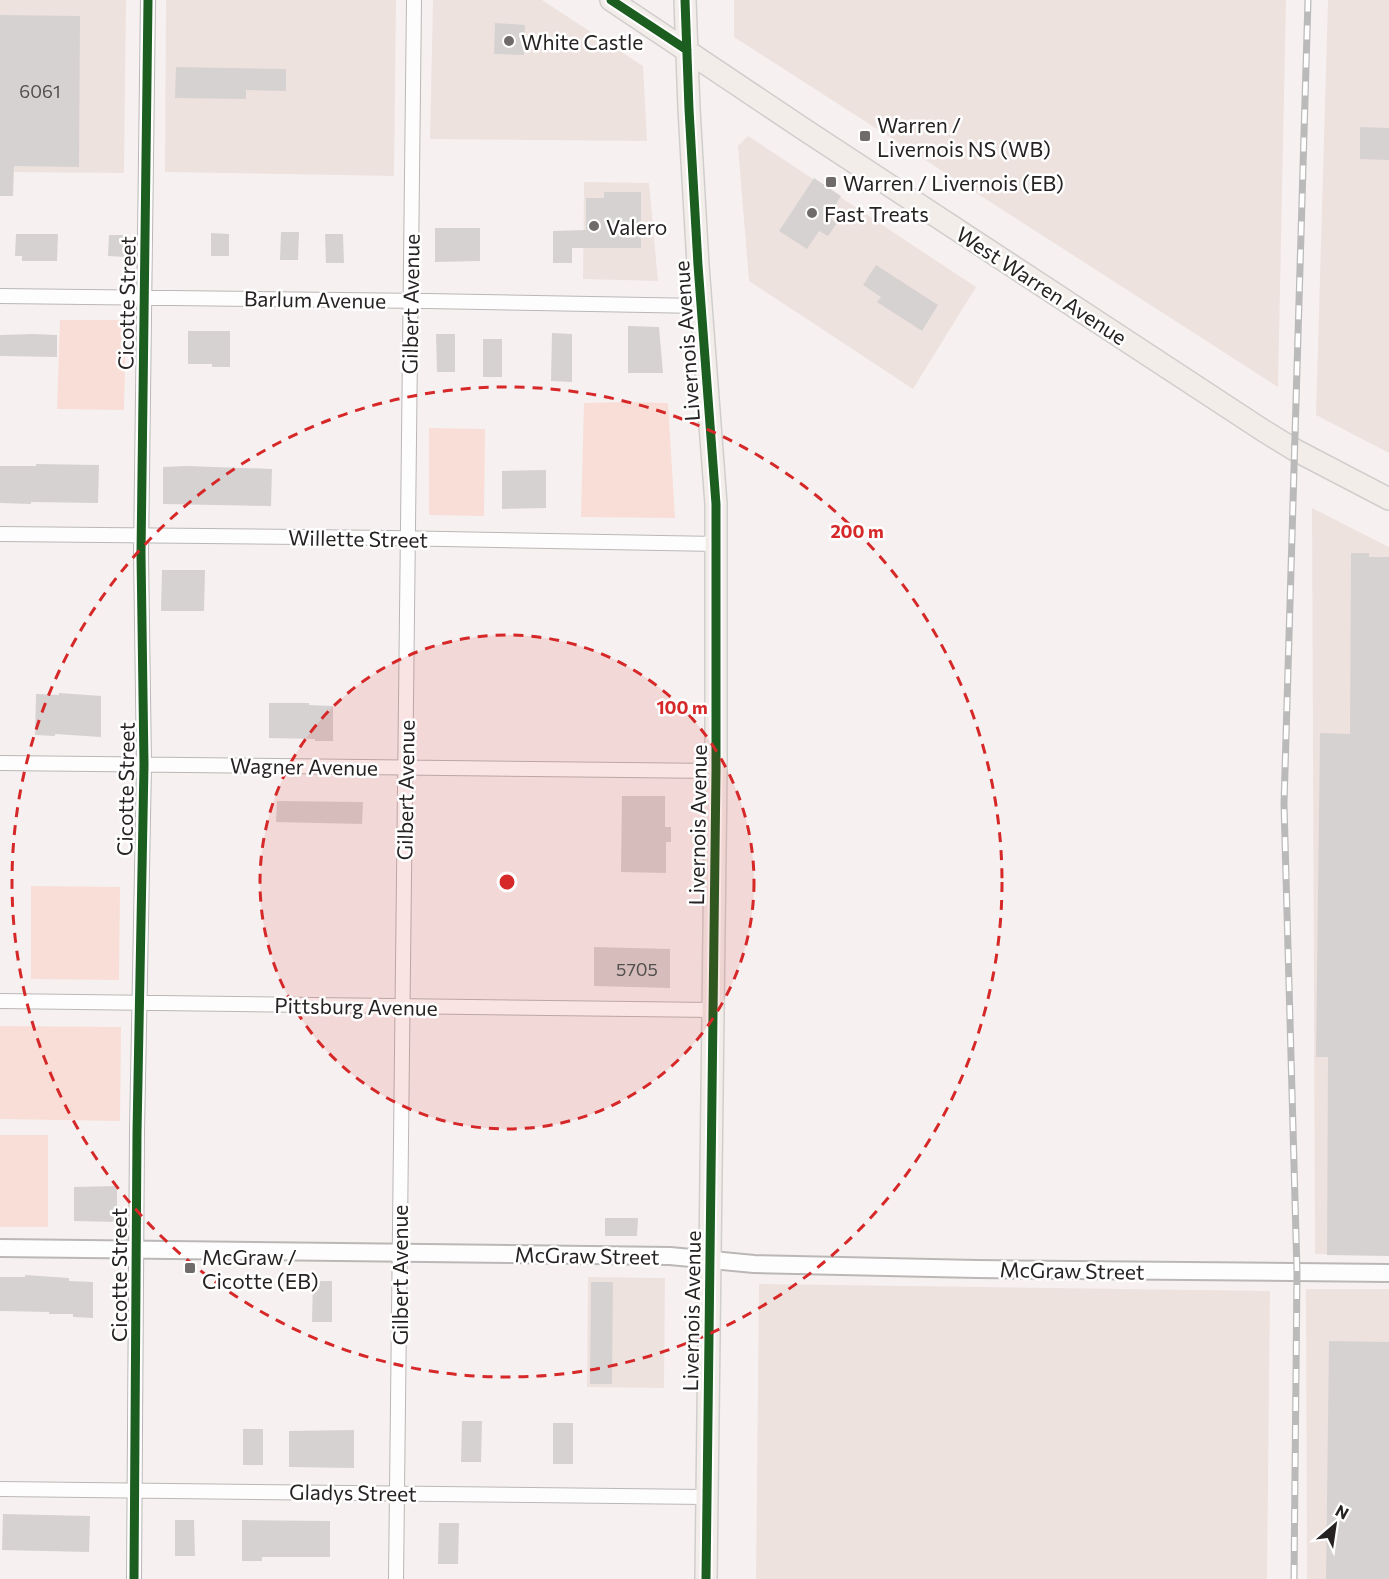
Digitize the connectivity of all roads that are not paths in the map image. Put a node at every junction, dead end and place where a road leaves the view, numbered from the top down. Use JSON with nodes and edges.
{"nodes":[{"id":1,"x":148,"y":0,"type":"edge"},
{"id":2,"x":414,"y":0,"type":"edge"},
{"id":3,"x":611,"y":0,"type":"edge"},
{"id":4,"x":685,"y":0,"type":"edge"},
{"id":5,"x":687,"y":50,"type":"junction"},
{"id":6,"x":0,"y":296,"type":"edge"},
{"id":7,"x":144,"y":297,"type":"junction"},
{"id":8,"x":410,"y":300,"type":"junction"},
{"id":9,"x":701,"y":306,"type":"junction"},
{"id":10,"x":1389,"y":499,"type":"edge"},
{"id":11,"x":0,"y":534,"type":"edge"},
{"id":12,"x":141,"y":536,"type":"junction"},
{"id":13,"x":408,"y":538,"type":"junction"},
{"id":14,"x":717,"y":544,"type":"junction"},
{"id":15,"x":0,"y":763,"type":"edge"},
{"id":16,"x":144,"y":765,"type":"junction"},
{"id":17,"x":406,"y":768,"type":"junction"},
{"id":18,"x":716,"y":771,"type":"junction"},
{"id":19,"x":0,"y":1001,"type":"edge"},
{"id":20,"x":140,"y":1003,"type":"junction"},
{"id":21,"x":402,"y":1006,"type":"junction"},
{"id":22,"x":713,"y":1010,"type":"junction"},
{"id":23,"x":0,"y":1248,"type":"edge"},
{"id":24,"x":136,"y":1249,"type":"junction"},
{"id":25,"x":399,"y":1252,"type":"junction"},
{"id":26,"x":710,"y":1260,"type":"junction"},
{"id":27,"x":1389,"y":1273,"type":"edge"},
{"id":28,"x":0,"y":1488,"type":"edge"},
{"id":29,"x":134,"y":1490,"type":"junction"},
{"id":30,"x":397,"y":1493,"type":"junction"},
{"id":31,"x":706,"y":1497,"type":"junction"},
{"id":32,"x":134,"y":1579,"type":"edge"},
{"id":33,"x":396,"y":1579,"type":"edge"},
{"id":34,"x":706,"y":1579,"type":"edge"}],
"edges":[{"from":1,"to":7,"type":"street","name":"Cicotte Street"},
{"from":2,"to":8,"type":"street","name":"Gilbert Avenue"},
{"from":3,"to":5,"type":"main road","name":"West Warren Avenue"},
{"from":4,"to":5,"type":"main road","name":"Livernois Avenue"},
{"from":5,"to":9,"type":"main road","name":"Livernois Avenue"},
{"from":5,"to":10,"type":"main road","name":"West Warren Avenue"},
{"from":6,"to":7,"type":"street","name":"Barlum Avenue"},
{"from":7,"to":8,"type":"street","name":"Barlum Avenue"},
{"from":7,"to":12,"type":"street","name":"Cicotte Street"},
{"from":8,"to":9,"type":"street","name":"Barlum Avenue"},
{"from":8,"to":13,"type":"street","name":"Gilbert Avenue"},
{"from":9,"to":14,"type":"main road","name":"Livernois Avenue"},
{"from":11,"to":12,"type":"street","name":"Willette Street"},
{"from":12,"to":13,"type":"street","name":"Willette Street"},
{"from":12,"to":16,"type":"street","name":"Cicotte Street"},
{"from":13,"to":14,"type":"street","name":"Willette Street"},
{"from":13,"to":17,"type":"street","name":"Gilbert Avenue"},
{"from":14,"to":18,"type":"main road","name":"Livernois Avenue"},
{"from":15,"to":16,"type":"street","name":"Wagner Avenue"},
{"from":16,"to":17,"type":"street","name":"Wagner Avenue"},
{"from":16,"to":20,"type":"street","name":"Cicotte Street"},
{"from":17,"to":18,"type":"street","name":"Wagner Avenue"},
{"from":17,"to":21,"type":"street","name":"Gilbert Avenue"},
{"from":18,"to":22,"type":"main road","name":"Livernois Avenue"},
{"from":19,"to":20,"type":"street","name":"Pittsburg Avenue"},
{"from":20,"to":21,"type":"street","name":"Pittsburg Avenue"},
{"from":20,"to":24,"type":"street","name":"Cicotte Street"},
{"from":21,"to":22,"type":"street","name":"Pittsburg Avenue"},
{"from":21,"to":25,"type":"street","name":"Gilbert Avenue"},
{"from":22,"to":26,"type":"main road","name":"Livernois Avenue"},
{"from":23,"to":24,"type":"street","name":"McGraw Street"},
{"from":24,"to":25,"type":"street","name":"McGraw Street"},
{"from":24,"to":29,"type":"street","name":"Cicotte Street"},
{"from":25,"to":26,"type":"street","name":"McGraw Street"},
{"from":25,"to":30,"type":"street","name":"Gilbert Avenue"},
{"from":26,"to":27,"type":"street","name":"McGraw Street"},
{"from":26,"to":31,"type":"main road","name":"Livernois Avenue"},
{"from":28,"to":29,"type":"street","name":"Gladys Street"},
{"from":29,"to":30,"type":"street","name":"Gladys Street"},
{"from":29,"to":32,"type":"street","name":"Cicotte Street"},
{"from":30,"to":31,"type":"street","name":"Gladys Street"},
{"from":30,"to":33,"type":"street","name":"Gilbert Avenue"},
{"from":31,"to":34,"type":"main road","name":"Livernois Avenue"}]}
